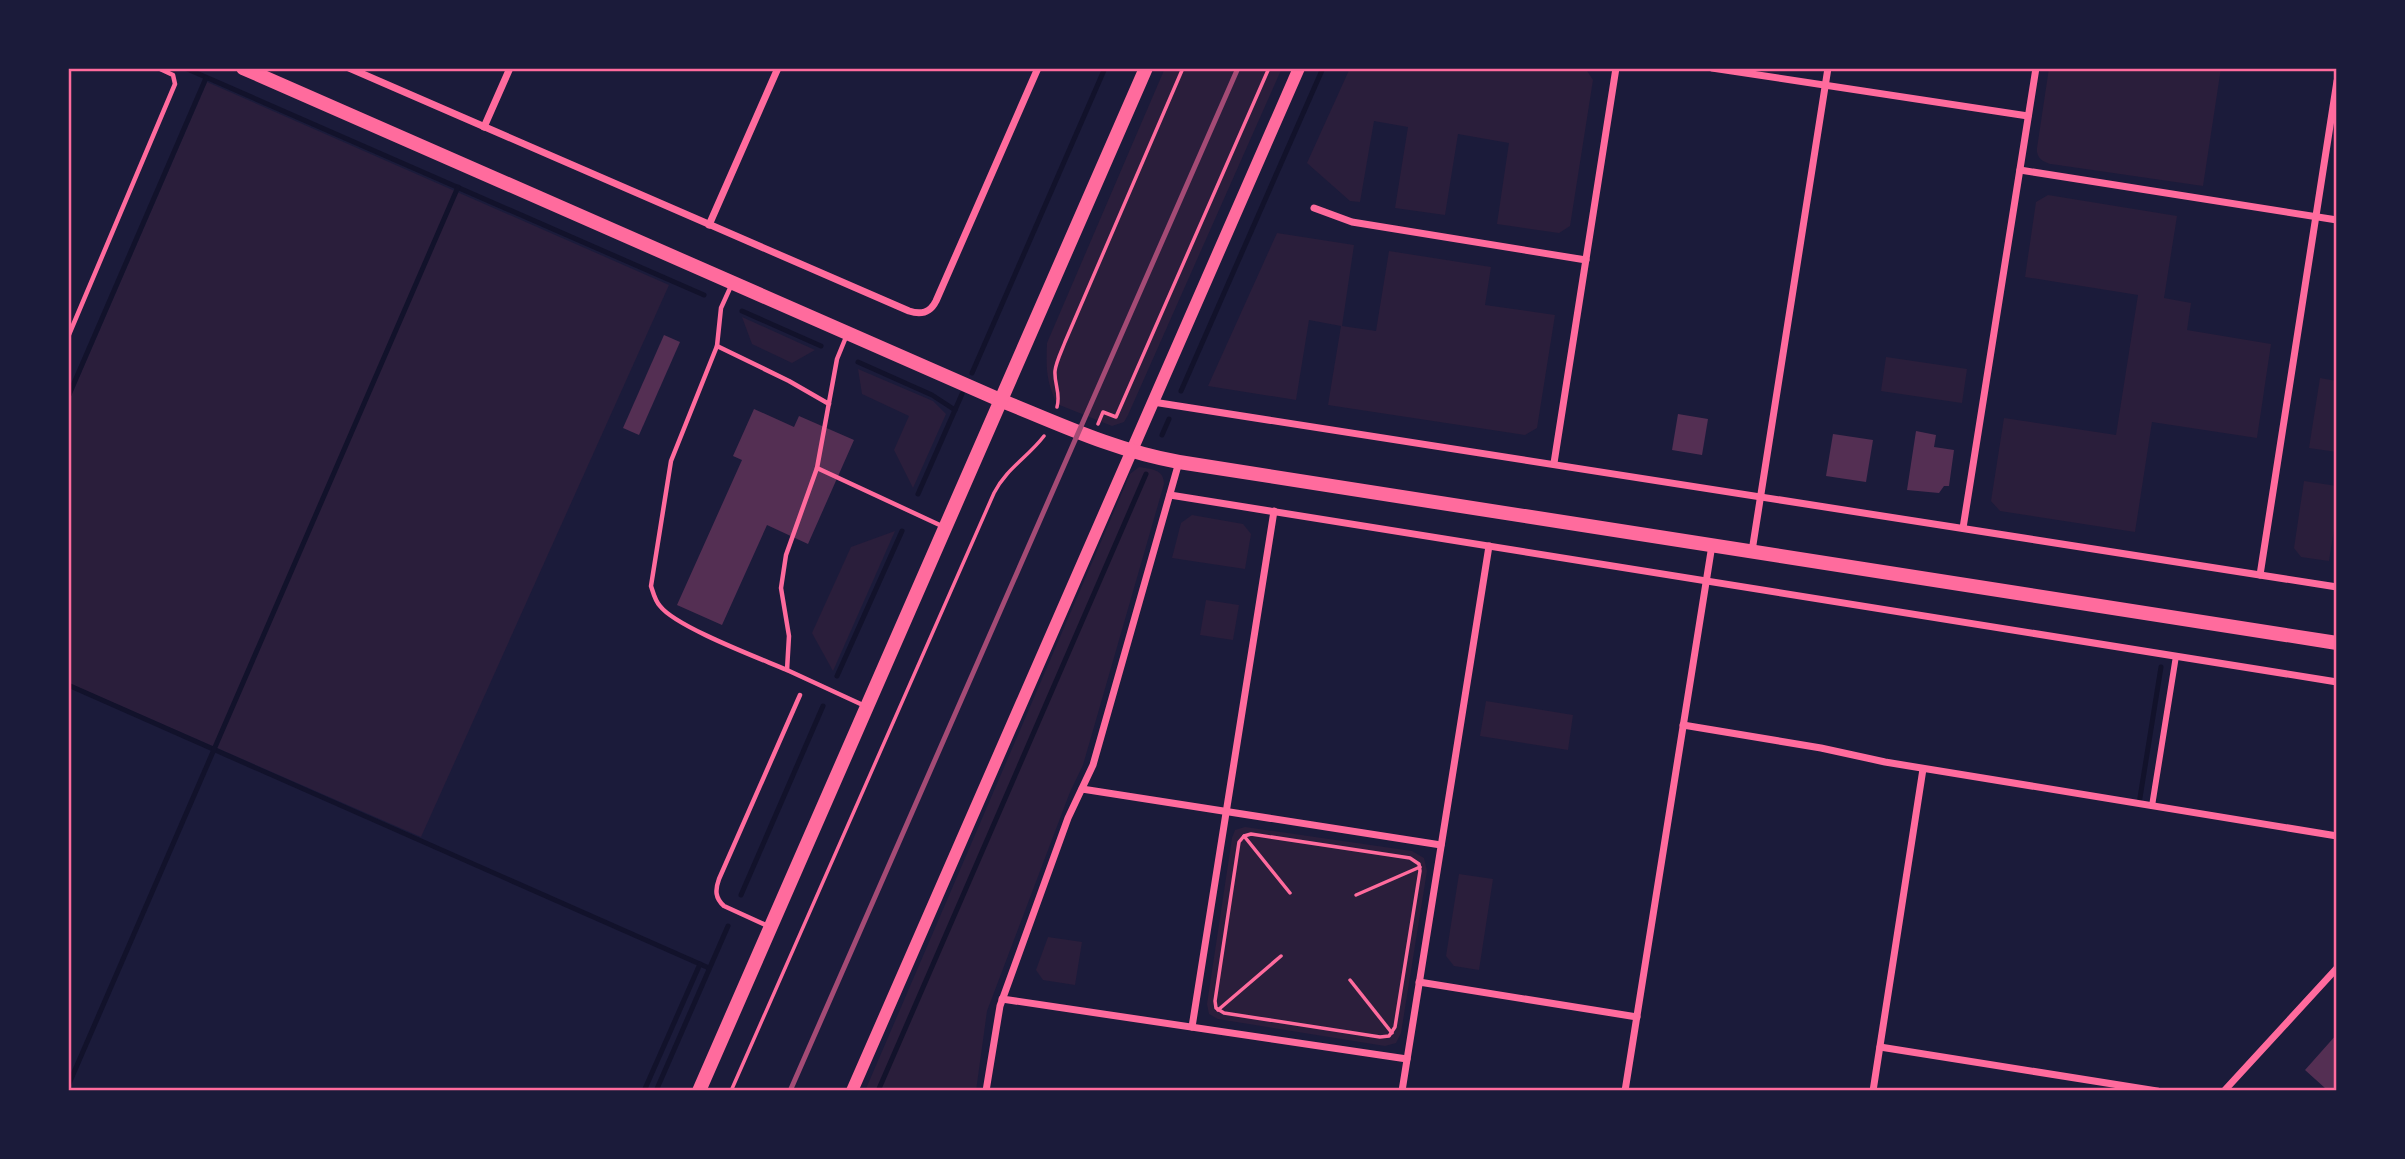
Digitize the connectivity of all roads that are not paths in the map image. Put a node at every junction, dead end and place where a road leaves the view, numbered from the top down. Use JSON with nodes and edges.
{"nodes":[{"id":1,"x":158,"y":68,"type":"edge"},
{"id":2,"x":243,"y":68,"type":"edge"},
{"id":3,"x":349,"y":68,"type":"edge"},
{"id":4,"x":510,"y":68,"type":"edge"},
{"id":5,"x":778,"y":68,"type":"edge"},
{"id":6,"x":1038,"y":68,"type":"edge"},
{"id":7,"x":1146,"y":68,"type":"edge"},
{"id":8,"x":1300,"y":68,"type":"edge"},
{"id":9,"x":1616,"y":68,"type":"edge"},
{"id":10,"x":1712,"y":68,"type":"edge"},
{"id":11,"x":1828,"y":68,"type":"edge"},
{"id":12,"x":2036,"y":68,"type":"edge"},
{"id":13,"x":2337,"y":81,"type":"edge"},
{"id":14,"x":1825,"y":85,"type":"junction"},
{"id":15,"x":2028,"y":116,"type":"junction"},
{"id":16,"x":484,"y":127,"type":"junction"},
{"id":17,"x":2020,"y":170,"type":"junction"},
{"id":18,"x":1314,"y":208,"type":"dead end"},
{"id":19,"x":2316,"y":216,"type":"junction"},
{"id":20,"x":2337,"y":220,"type":"edge"},
{"id":21,"x":709,"y":225,"type":"junction"},
{"id":22,"x":1586,"y":260,"type":"junction"},
{"id":23,"x":732,"y":282,"type":"junction"},
{"id":24,"x":848,"y":333,"type":"junction"},
{"id":25,"x":68,"y":337,"type":"edge"},
{"id":26,"x":717,"y":346,"type":"junction"},
{"id":27,"x":1000,"y":400,"type":"junction"},
{"id":28,"x":1153,"y":402,"type":"junction"},
{"id":29,"x":828,"y":404,"type":"junction"},
{"id":30,"x":1132,"y":452,"type":"junction"},
{"id":31,"x":1179,"y":462,"type":"junction"},
{"id":32,"x":1554,"y":464,"type":"junction"},
{"id":33,"x":817,"y":468,"type":"junction"},
{"id":34,"x":1170,"y":495,"type":"junction"},
{"id":35,"x":1760,"y":496,"type":"junction"},
{"id":36,"x":1274,"y":511,"type":"junction"},
{"id":37,"x":944,"y":527,"type":"junction"},
{"id":38,"x":1963,"y":528,"type":"junction"},
{"id":39,"x":1712,"y":545,"type":"junction"},
{"id":40,"x":1489,"y":546,"type":"junction"},
{"id":41,"x":1752,"y":551,"type":"junction"},
{"id":42,"x":2260,"y":575,"type":"junction"},
{"id":43,"x":1707,"y":581,"type":"junction"},
{"id":44,"x":2337,"y":587,"type":"edge"},
{"id":45,"x":2337,"y":643,"type":"edge"},
{"id":46,"x":2176,"y":656,"type":"junction"},
{"id":47,"x":787,"y":670,"type":"junction"},
{"id":48,"x":2337,"y":682,"type":"edge"},
{"id":49,"x":800,"y":695,"type":"dead end"},
{"id":50,"x":866,"y":706,"type":"junction"},
{"id":51,"x":1684,"y":725,"type":"junction"},
{"id":52,"x":1923,"y":769,"type":"junction"},
{"id":53,"x":1082,"y":789,"type":"junction"},
{"id":54,"x":2152,"y":806,"type":"junction"},
{"id":55,"x":1227,"y":811,"type":"junction"},
{"id":56,"x":2337,"y":835,"type":"edge"},
{"id":57,"x":1441,"y":845,"type":"junction"},
{"id":58,"x":770,"y":927,"type":"junction"},
{"id":59,"x":2337,"y":968,"type":"edge"},
{"id":60,"x":1419,"y":982,"type":"junction"},
{"id":61,"x":1002,"y":999,"type":"junction"},
{"id":62,"x":1637,"y":1017,"type":"junction"},
{"id":63,"x":1192,"y":1027,"type":"junction"},
{"id":64,"x":1880,"y":1047,"type":"junction"},
{"id":65,"x":1407,"y":1059,"type":"junction"},
{"id":66,"x":699,"y":1091,"type":"edge"},
{"id":67,"x":852,"y":1091,"type":"edge"},
{"id":68,"x":986,"y":1091,"type":"edge"},
{"id":69,"x":1402,"y":1091,"type":"edge"},
{"id":70,"x":1625,"y":1091,"type":"edge"},
{"id":71,"x":1873,"y":1091,"type":"edge"},
{"id":72,"x":2157,"y":1091,"type":"edge"},
{"id":73,"x":2224,"y":1091,"type":"edge"}],
"edges":[{"from":1,"to":25,"type":"lane"},
{"from":2,"to":23,"type":"main road"},
{"from":3,"to":16,"type":"street"},
{"from":4,"to":16,"type":"street"},
{"from":5,"to":21,"type":"street"},
{"from":6,"to":21,"type":"street"},
{"from":7,"to":27,"type":"main road"},
{"from":8,"to":28,"type":"street"},
{"from":9,"to":22,"type":"street"},
{"from":10,"to":14,"type":"street"},
{"from":11,"to":14,"type":"street"},
{"from":12,"to":15,"type":"street"},
{"from":13,"to":19,"type":"street"},
{"from":14,"to":15,"type":"street"},
{"from":14,"to":35,"type":"street"},
{"from":15,"to":17,"type":"street"},
{"from":16,"to":21,"type":"street"},
{"from":17,"to":19,"type":"street"},
{"from":17,"to":38,"type":"street"},
{"from":18,"to":22,"type":"street"},
{"from":19,"to":20,"type":"street"},
{"from":19,"to":42,"type":"street"},
{"from":22,"to":32,"type":"street"},
{"from":23,"to":24,"type":"main road"},
{"from":23,"to":26,"type":"lane"},
{"from":24,"to":27,"type":"main road"},
{"from":24,"to":29,"type":"lane"},
{"from":26,"to":29,"type":"lane"},
{"from":26,"to":47,"type":"lane"},
{"from":27,"to":30,"type":"main road"},
{"from":27,"to":37,"type":"main road"},
{"from":28,"to":30,"type":"street"},
{"from":28,"to":32,"type":"street"},
{"from":29,"to":33,"type":"lane"},
{"from":30,"to":31,"type":"main road"},
{"from":30,"to":67,"type":"street"},
{"from":31,"to":34,"type":"street"},
{"from":31,"to":39,"type":"main road"},
{"from":32,"to":35,"type":"street"},
{"from":33,"to":37,"type":"lane"},
{"from":33,"to":47,"type":"lane"},
{"from":34,"to":36,"type":"street"},
{"from":34,"to":53,"type":"street"},
{"from":35,"to":38,"type":"street"},
{"from":35,"to":41,"type":"street"},
{"from":36,"to":40,"type":"street"},
{"from":36,"to":55,"type":"street"},
{"from":37,"to":50,"type":"main road"},
{"from":38,"to":42,"type":"street"},
{"from":39,"to":41,"type":"main road"},
{"from":39,"to":43,"type":"street"},
{"from":40,"to":43,"type":"street"},
{"from":40,"to":57,"type":"street"},
{"from":41,"to":45,"type":"main road"},
{"from":42,"to":44,"type":"street"},
{"from":43,"to":46,"type":"street"},
{"from":43,"to":51,"type":"street"},
{"from":46,"to":48,"type":"street"},
{"from":46,"to":54,"type":"street"},
{"from":47,"to":50,"type":"lane"},
{"from":49,"to":58,"type":"lane"},
{"from":50,"to":58,"type":"main road"},
{"from":51,"to":52,"type":"street"},
{"from":51,"to":62,"type":"street"},
{"from":52,"to":54,"type":"street"},
{"from":52,"to":64,"type":"street"},
{"from":53,"to":55,"type":"street"},
{"from":53,"to":61,"type":"street"},
{"from":54,"to":56,"type":"street"},
{"from":55,"to":57,"type":"street"},
{"from":55,"to":63,"type":"street"},
{"from":57,"to":60,"type":"street"},
{"from":58,"to":66,"type":"main road"},
{"from":59,"to":73,"type":"street"},
{"from":60,"to":62,"type":"street"},
{"from":60,"to":65,"type":"street"},
{"from":61,"to":63,"type":"street"},
{"from":61,"to":68,"type":"street"},
{"from":62,"to":70,"type":"street"},
{"from":63,"to":65,"type":"street"},
{"from":64,"to":71,"type":"street"},
{"from":64,"to":72,"type":"street"},
{"from":65,"to":69,"type":"street"}]}
